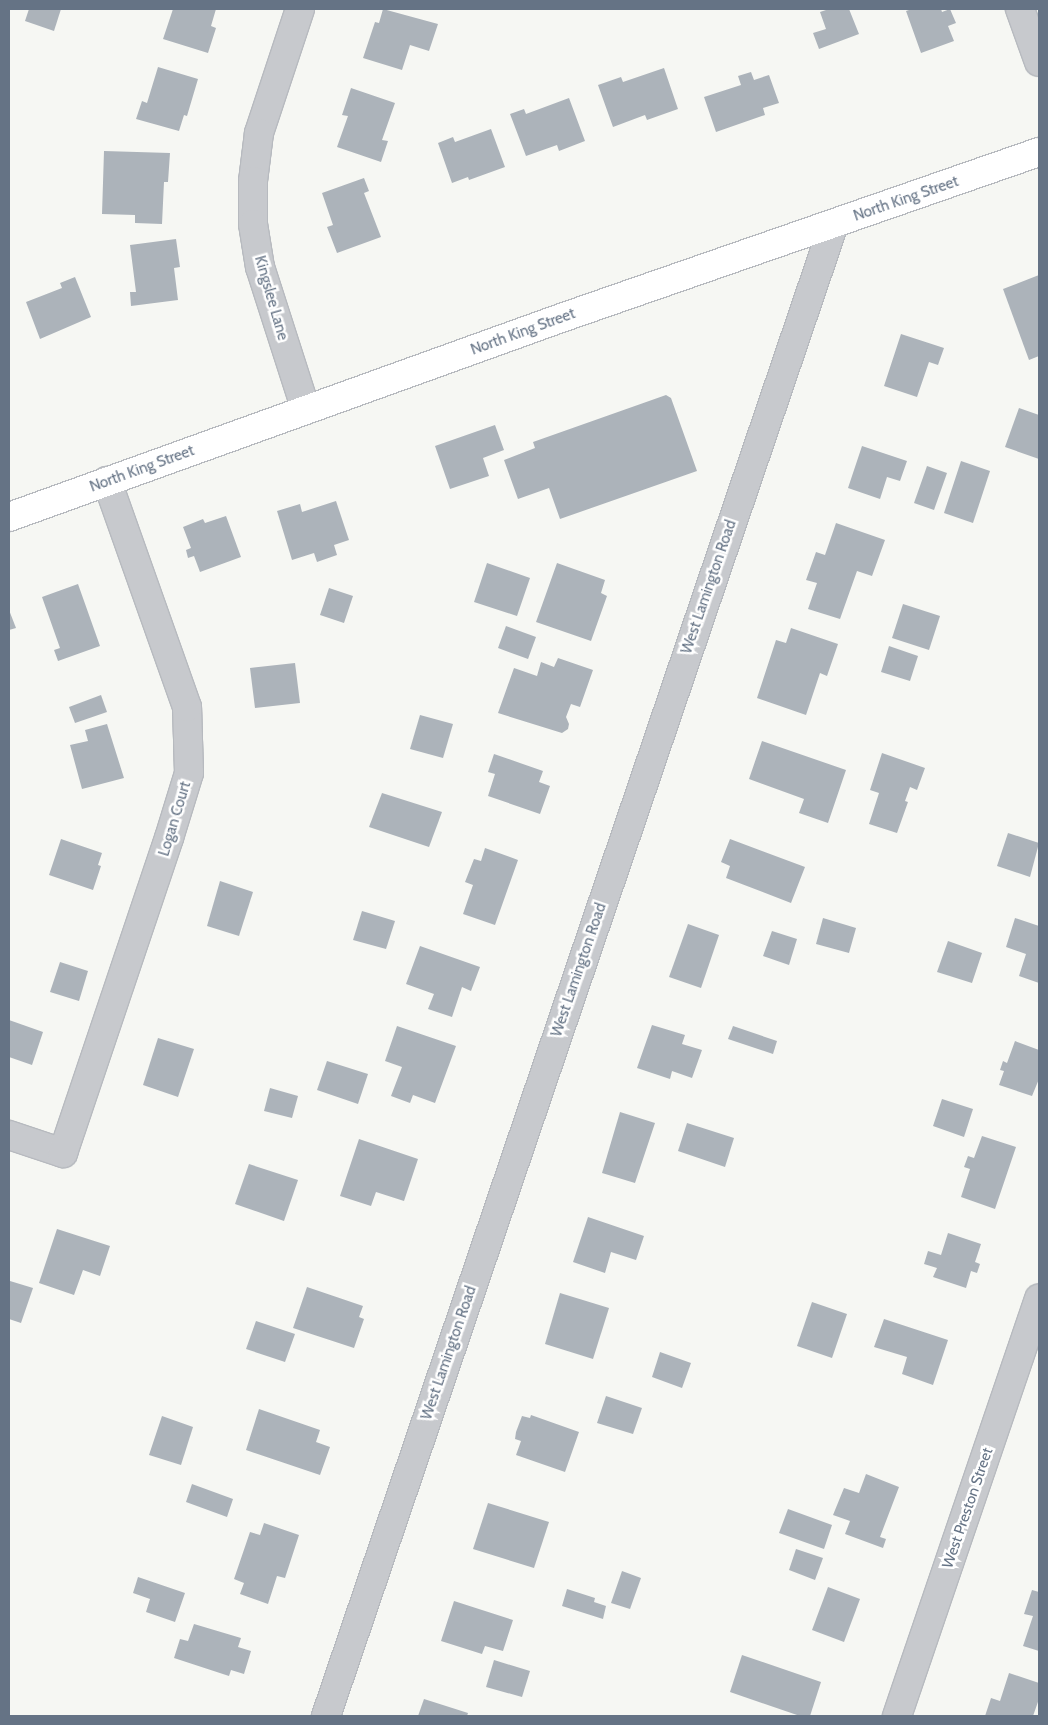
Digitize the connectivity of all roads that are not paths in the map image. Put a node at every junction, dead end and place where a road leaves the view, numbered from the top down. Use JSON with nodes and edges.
{"nodes":[{"id":1,"x":300,"y":9,"type":"edge"},
{"id":2,"x":1020,"y":9,"type":"edge"},
{"id":3,"x":1039,"y":62,"type":"edge"},
{"id":4,"x":1039,"y":152,"type":"edge"},
{"id":5,"x":834,"y":224,"type":"junction"},
{"id":6,"x":306,"y":410,"type":"junction"},
{"id":7,"x":107,"y":481,"type":"junction"},
{"id":8,"x":9,"y":516,"type":"edge"},
{"id":9,"x":9,"y":1135,"type":"edge"},
{"id":10,"x":1039,"y":1299,"type":"edge"},
{"id":11,"x":326,"y":1716,"type":"edge"},
{"id":12,"x":898,"y":1716,"type":"edge"}],
"edges":[{"from":1,"to":6,"type":"street","name":"Kingslee Lane"},
{"from":2,"to":3,"type":"street"},
{"from":4,"to":5,"type":"main road","name":"North King Street"},
{"from":5,"to":6,"type":"main road","name":"North King Street"},
{"from":5,"to":11,"type":"street","name":"West Lamington Road"},
{"from":6,"to":7,"type":"main road","name":"North King Street"},
{"from":7,"to":8,"type":"main road","name":"North King Street"},
{"from":7,"to":9,"type":"street","name":"Logan Court"},
{"from":10,"to":12,"type":"street","name":"West Preston Street"}]}
